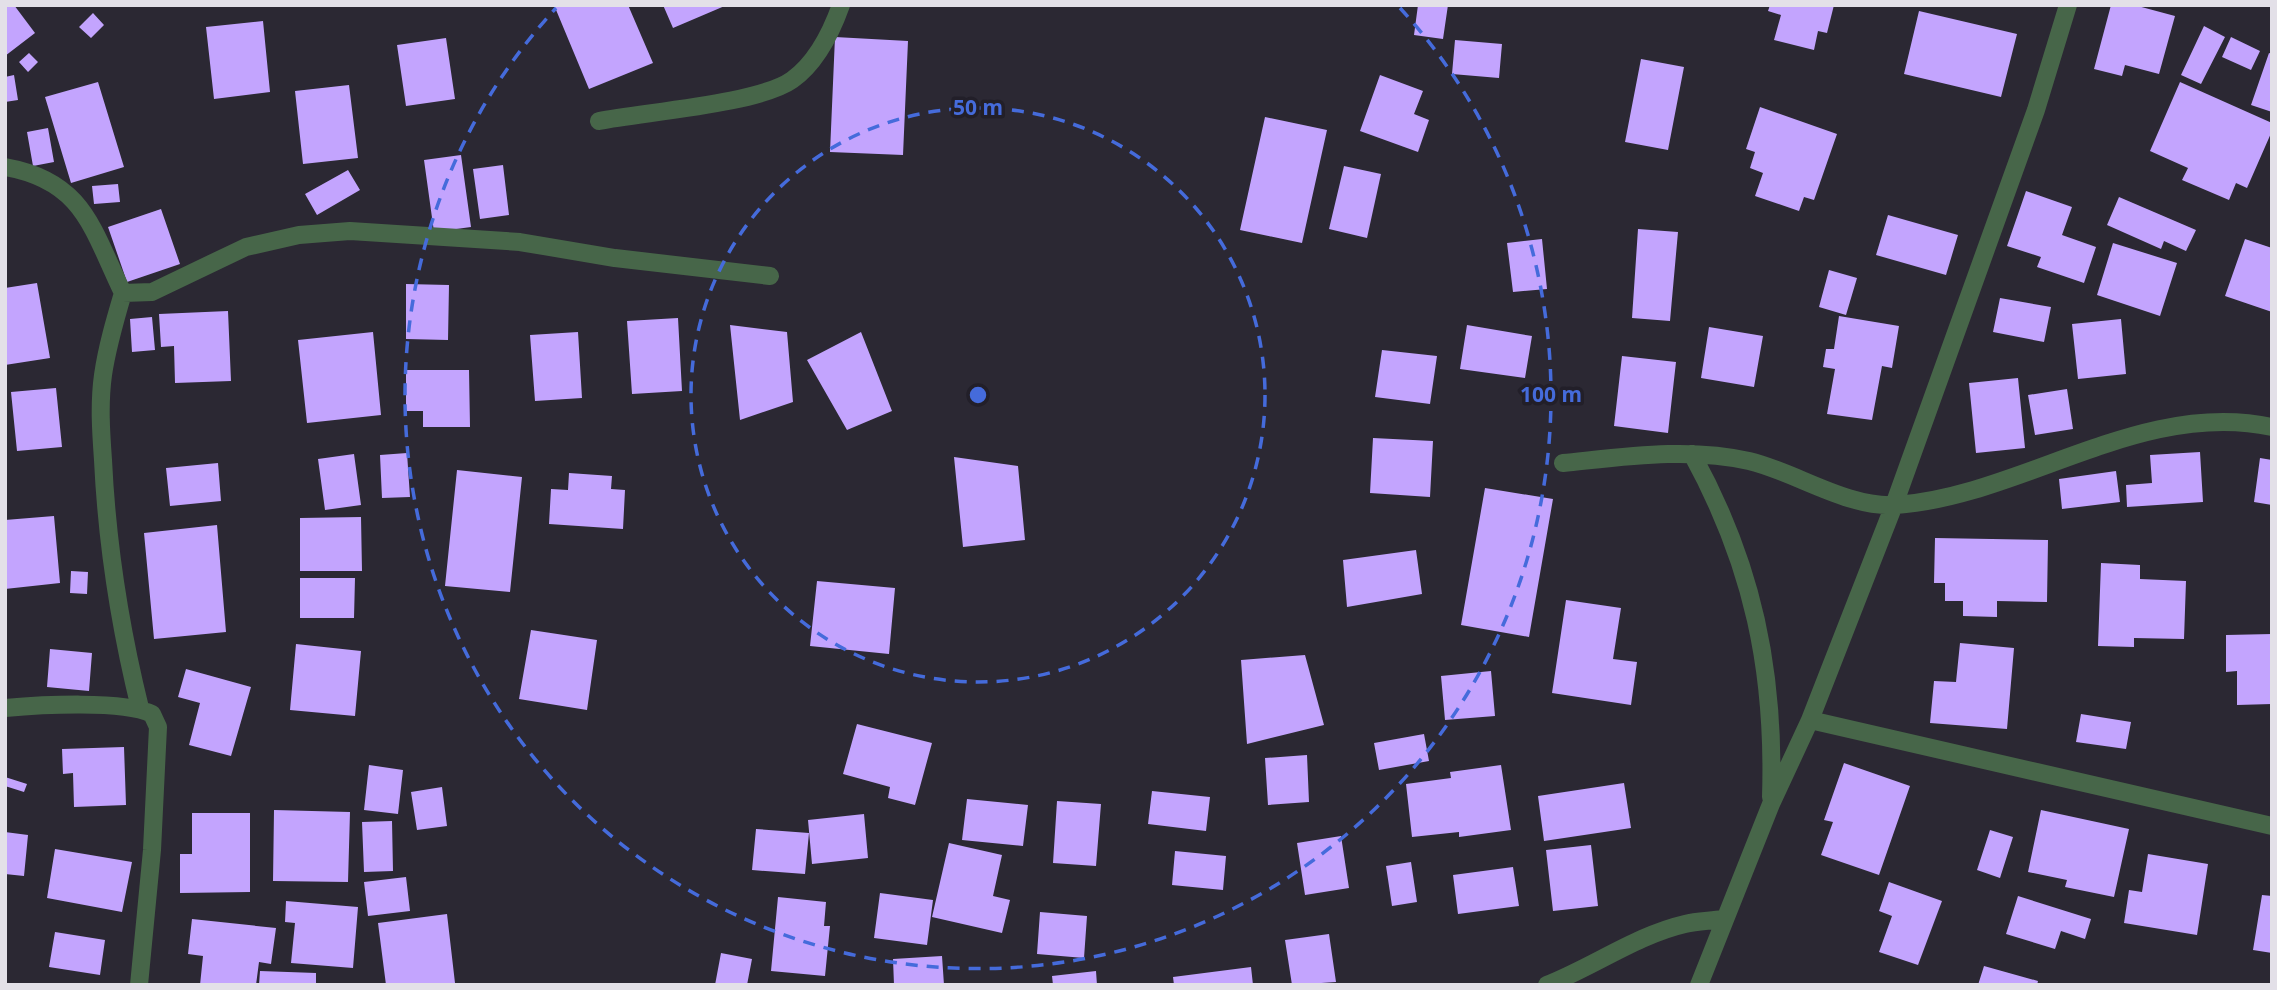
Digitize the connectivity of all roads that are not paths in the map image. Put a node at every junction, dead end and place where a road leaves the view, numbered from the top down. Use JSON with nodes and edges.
{"nodes":[{"id":1,"x":841,"y":5,"type":"edge"},
{"id":2,"x":2068,"y":5,"type":"edge"},
{"id":3,"x":599,"y":121,"type":"dead end"},
{"id":4,"x":5,"y":167,"type":"edge"},
{"id":5,"x":770,"y":276,"type":"dead end"},
{"id":6,"x":124,"y":293,"type":"junction"},
{"id":7,"x":2272,"y":427,"type":"edge"},
{"id":8,"x":1692,"y":454,"type":"junction"},
{"id":9,"x":1563,"y":463,"type":"dead end"},
{"id":10,"x":1894,"y":505,"type":"junction"},
{"id":11,"x":5,"y":708,"type":"edge"},
{"id":12,"x":140,"y":708,"type":"junction"},
{"id":13,"x":1810,"y":720,"type":"junction"},
{"id":14,"x":1771,"y":804,"type":"junction"},
{"id":15,"x":2272,"y":825,"type":"edge"},
{"id":16,"x":1723,"y":919,"type":"junction"},
{"id":17,"x":138,"y":985,"type":"edge"},
{"id":18,"x":1546,"y":985,"type":"edge"},
{"id":19,"x":1699,"y":985,"type":"edge"}],
"edges":[{"from":1,"to":3,"type":"street"},
{"from":2,"to":10,"type":"street"},
{"from":4,"to":6,"type":"street"},
{"from":5,"to":6,"type":"street"},
{"from":6,"to":12,"type":"street"},
{"from":7,"to":10,"type":"street"},
{"from":8,"to":9,"type":"street"},
{"from":8,"to":10,"type":"street"},
{"from":8,"to":14,"type":"street"},
{"from":10,"to":13,"type":"street"},
{"from":11,"to":12,"type":"street"},
{"from":12,"to":17,"type":"street"},
{"from":13,"to":14,"type":"street"},
{"from":13,"to":15,"type":"street"},
{"from":14,"to":16,"type":"street"},
{"from":16,"to":18,"type":"street"},
{"from":16,"to":19,"type":"street"}]}
